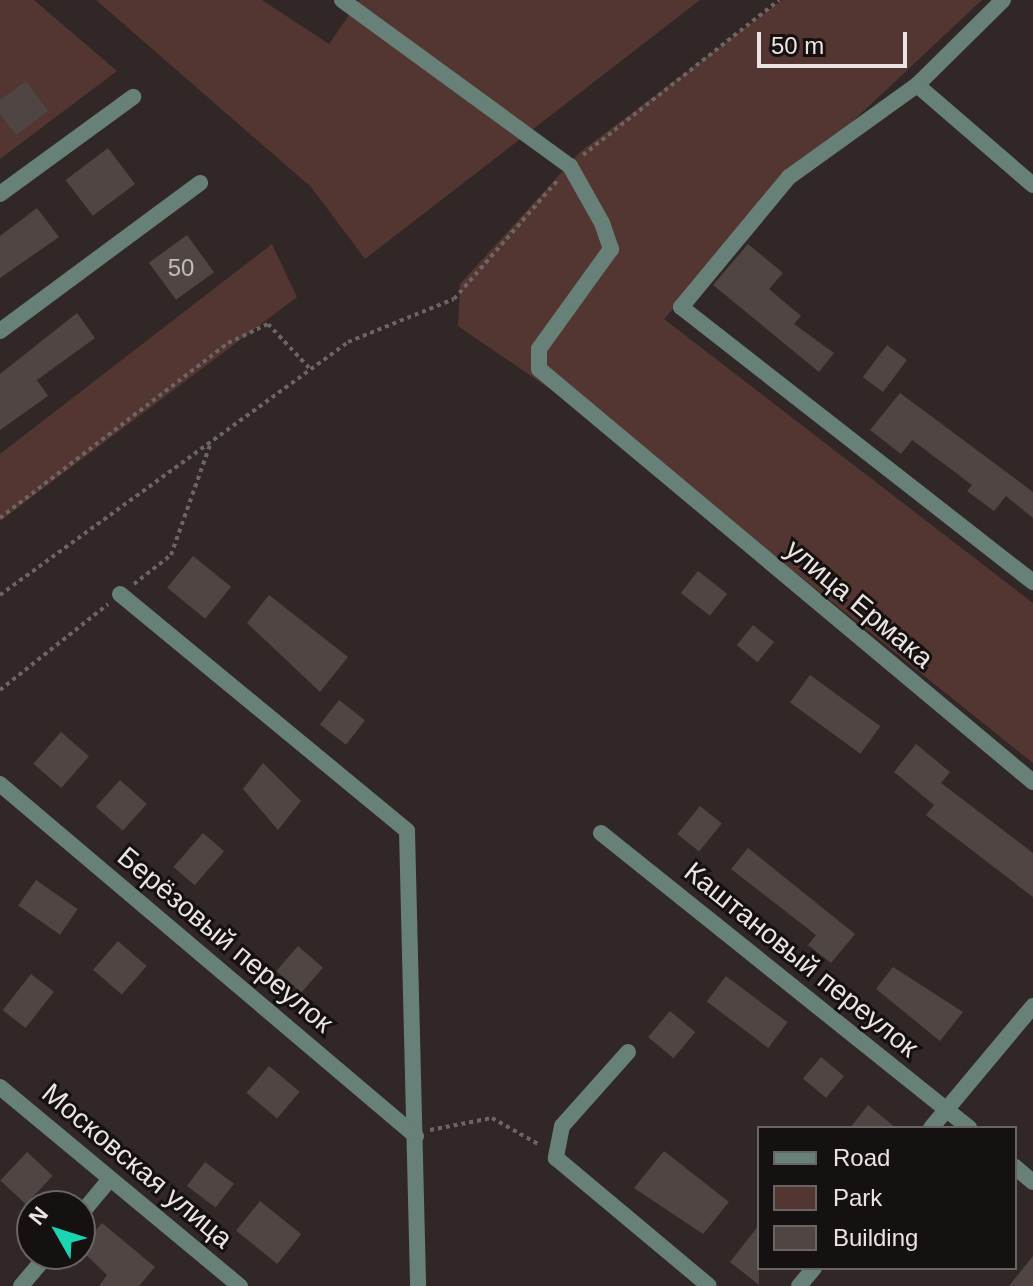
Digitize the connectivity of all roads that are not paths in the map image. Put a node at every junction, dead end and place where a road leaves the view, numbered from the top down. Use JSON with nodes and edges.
{"nodes":[{"id":1,"x":342,"y":0,"type":"edge"},
{"id":2,"x":1003,"y":0,"type":"edge"},
{"id":3,"x":917,"y":85,"type":"junction"},
{"id":4,"x":133,"y":97,"type":"dead end"},
{"id":5,"x":200,"y":183,"type":"dead end"},
{"id":6,"x":1033,"y":185,"type":"edge"},
{"id":7,"x":0,"y":194,"type":"edge"},
{"id":8,"x":0,"y":331,"type":"edge"},
{"id":9,"x":1033,"y":582,"type":"edge"},
{"id":10,"x":120,"y":594,"type":"dead end"},
{"id":11,"x":1033,"y":782,"type":"edge"},
{"id":12,"x":0,"y":784,"type":"edge"},
{"id":13,"x":601,"y":833,"type":"dead end"},
{"id":14,"x":1033,"y":1006,"type":"edge"},
{"id":15,"x":628,"y":1052,"type":"dead end"},
{"id":16,"x":0,"y":1087,"type":"edge"},
{"id":17,"x":947,"y":1109,"type":"junction"},
{"id":18,"x":933,"y":1126,"type":"edge"},
{"id":19,"x":967,"y":1126,"type":"edge"},
{"id":20,"x":416,"y":1136,"type":"junction"},
{"id":21,"x":1017,"y":1169,"type":"edge"},
{"id":22,"x":110,"y":1179,"type":"junction"},
{"id":23,"x":1033,"y":1182,"type":"edge"},
{"id":24,"x":96,"y":1196,"type":"edge"},
{"id":25,"x":34,"y":1270,"type":"edge"},
{"id":26,"x":812,"y":1270,"type":"edge"},
{"id":27,"x":21,"y":1286,"type":"edge"},
{"id":28,"x":240,"y":1286,"type":"edge"},
{"id":29,"x":418,"y":1286,"type":"edge"},
{"id":30,"x":709,"y":1286,"type":"edge"},
{"id":31,"x":799,"y":1286,"type":"edge"}],
"edges":[{"from":1,"to":11,"type":"street","name":"улица Ермака"},
{"from":2,"to":3,"type":"street"},
{"from":3,"to":6,"type":"street"},
{"from":3,"to":9,"type":"street"},
{"from":4,"to":7,"type":"street"},
{"from":5,"to":8,"type":"street"},
{"from":10,"to":20,"type":"street"},
{"from":12,"to":20,"type":"street","name":"Берёзовый переулок"},
{"from":13,"to":17,"type":"street","name":"Каштановый переулок"},
{"from":14,"to":17,"type":"street"},
{"from":15,"to":30,"type":"street"},
{"from":16,"to":22,"type":"street","name":"Московская улица"},
{"from":17,"to":18,"type":"street"},
{"from":17,"to":19,"type":"street","name":"Каштановый переулок"},
{"from":20,"to":29,"type":"street"},
{"from":21,"to":23,"type":"street"},
{"from":22,"to":24,"type":"street"},
{"from":22,"to":28,"type":"street","name":"Московская улица"},
{"from":25,"to":27,"type":"street"},
{"from":26,"to":31,"type":"street"}]}
